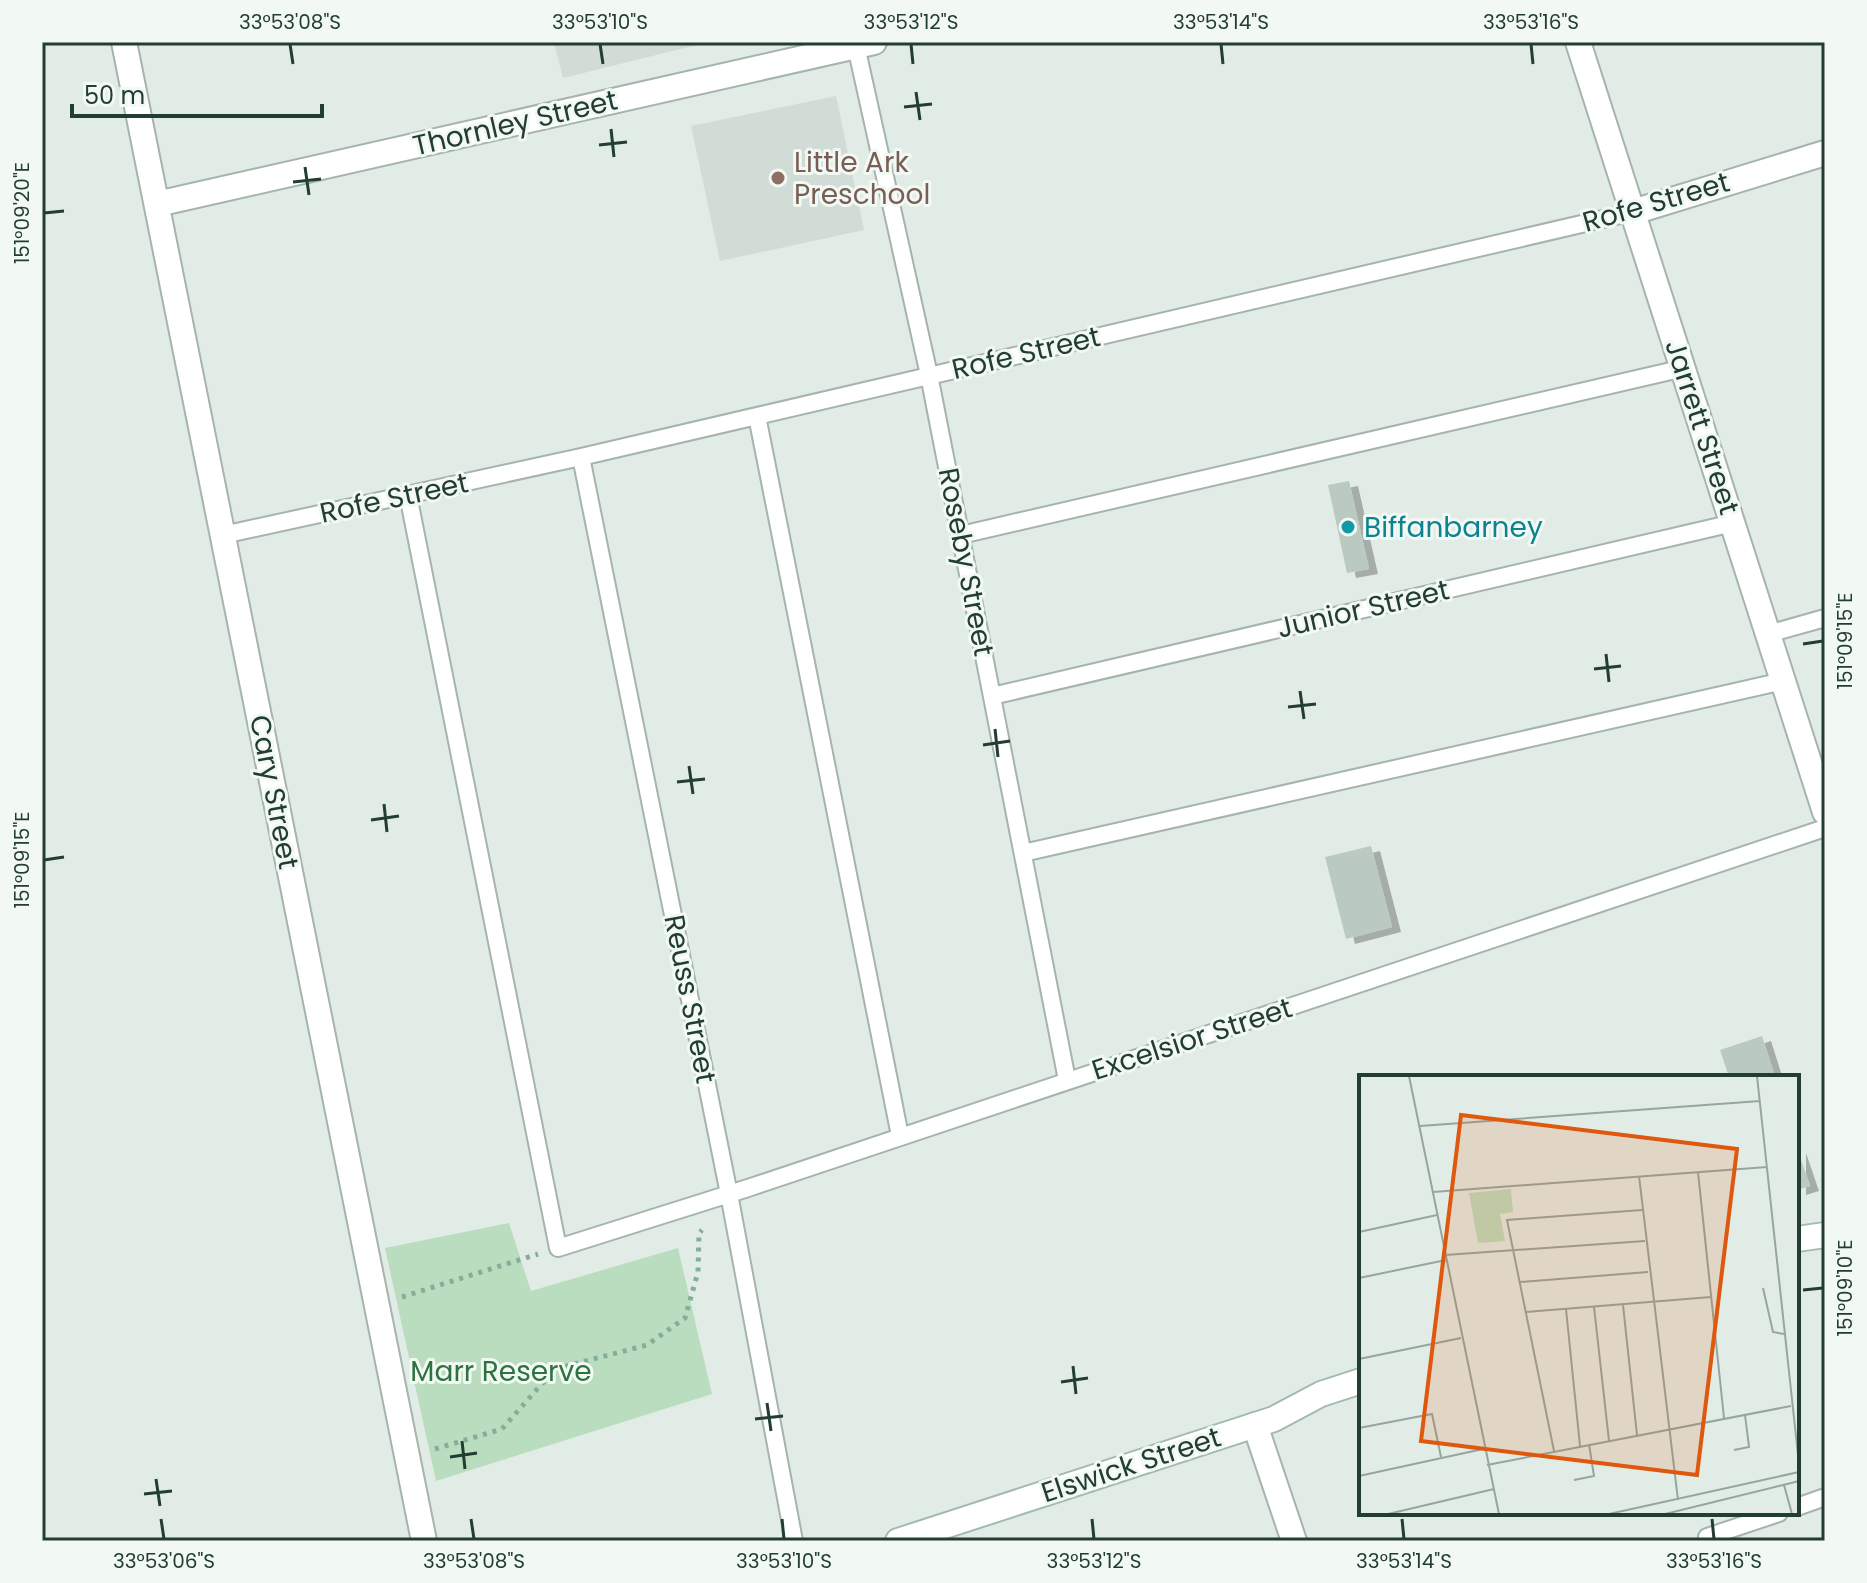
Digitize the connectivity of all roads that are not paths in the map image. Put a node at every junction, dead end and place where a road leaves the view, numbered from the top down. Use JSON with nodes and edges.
{"nodes":[{"id":1,"x":124,"y":42,"type":"edge"},
{"id":2,"x":1578,"y":42,"type":"edge"},
{"id":3,"x":865,"y":44,"type":"edge"},
{"id":4,"x":1825,"y":153,"type":"edge"},
{"id":5,"x":157,"y":204,"type":"junction"},
{"id":6,"x":1633,"y":212,"type":"junction"},
{"id":7,"x":1684,"y":368,"type":"junction"},
{"id":8,"x":929,"y":375,"type":"junction"},
{"id":9,"x":757,"y":416,"type":"junction"},
{"id":10,"x":581,"y":457,"type":"junction"},
{"id":11,"x":408,"y":495,"type":"junction"},
{"id":12,"x":1733,"y":523,"type":"junction"},
{"id":13,"x":223,"y":535,"type":"junction"},
{"id":14,"x":961,"y":535,"type":"junction"},
{"id":15,"x":1825,"y":618,"type":"edge"},
{"id":16,"x":1768,"y":634,"type":"junction"},
{"id":17,"x":1783,"y":681,"type":"junction"},
{"id":18,"x":992,"y":696,"type":"junction"},
{"id":19,"x":1825,"y":812,"type":"edge"},
{"id":20,"x":1825,"y":828,"type":"edge"},
{"id":21,"x":1023,"y":853,"type":"junction"},
{"id":22,"x":1067,"y":1080,"type":"junction"},
{"id":23,"x":900,"y":1136,"type":"junction"},
{"id":24,"x":729,"y":1194,"type":"junction"},
{"id":25,"x":1825,"y":1235,"type":"edge"},
{"id":26,"x":1799,"y":1239,"type":"edge"},
{"id":27,"x":1359,"y":1382,"type":"edge"},
{"id":28,"x":1255,"y":1425,"type":"junction"},
{"id":29,"x":1825,"y":1497,"type":"edge"},
{"id":30,"x":1799,"y":1506,"type":"edge"},
{"id":31,"x":1773,"y":1515,"type":"edge"},
{"id":32,"x":424,"y":1541,"type":"edge"},
{"id":33,"x":794,"y":1541,"type":"edge"},
{"id":34,"x":898,"y":1541,"type":"edge"},
{"id":35,"x":1294,"y":1541,"type":"edge"},
{"id":36,"x":1708,"y":1541,"type":"edge"}],
"edges":[{"from":1,"to":5,"type":"street","name":"Cary Street"},
{"from":2,"to":6,"type":"street","name":"Jarrett Street"},
{"from":3,"to":5,"type":"street","name":"Thornley Street"},
{"from":3,"to":8,"type":"lane","name":"Roseby Street"},
{"from":4,"to":6,"type":"street","name":"Rofe Street"},
{"from":5,"to":13,"type":"street","name":"Cary Street"},
{"from":6,"to":7,"type":"street","name":"Jarrett Street"},
{"from":6,"to":8,"type":"lane","name":"Rofe Street"},
{"from":7,"to":12,"type":"street","name":"Jarrett Street"},
{"from":7,"to":14,"type":"lane"},
{"from":8,"to":9,"type":"lane","name":"Rofe Street"},
{"from":8,"to":14,"type":"lane","name":"Roseby Street"},
{"from":9,"to":10,"type":"lane","name":"Rofe Street"},
{"from":9,"to":23,"type":"lane"},
{"from":10,"to":11,"type":"lane","name":"Rofe Street"},
{"from":10,"to":24,"type":"lane","name":"Reuss Street"},
{"from":11,"to":13,"type":"lane","name":"Rofe Street"},
{"from":11,"to":24,"type":"lane","name":"Excelsior Street"},
{"from":12,"to":16,"type":"street","name":"Jarrett Street"},
{"from":12,"to":18,"type":"lane","name":"Junior Street"},
{"from":13,"to":32,"type":"street","name":"Cary Street"},
{"from":14,"to":18,"type":"lane","name":"Roseby Street"},
{"from":15,"to":16,"type":"lane"},
{"from":16,"to":17,"type":"street","name":"Jarrett Street"},
{"from":17,"to":19,"type":"street","name":"Jarrett Street"},
{"from":17,"to":21,"type":"lane"},
{"from":18,"to":21,"type":"lane","name":"Roseby Street"},
{"from":20,"to":22,"type":"lane","name":"Excelsior Street"},
{"from":21,"to":22,"type":"lane","name":"Roseby Street"},
{"from":22,"to":23,"type":"lane","name":"Excelsior Street"},
{"from":23,"to":24,"type":"lane","name":"Excelsior Street"},
{"from":24,"to":33,"type":"lane","name":"Reuss Street"},
{"from":25,"to":26,"type":"street"},
{"from":27,"to":28,"type":"street","name":"Elswick Street"},
{"from":28,"to":34,"type":"street","name":"Elswick Street"},
{"from":28,"to":35,"type":"street"},
{"from":29,"to":30,"type":"lane"},
{"from":31,"to":36,"type":"lane"}]}
